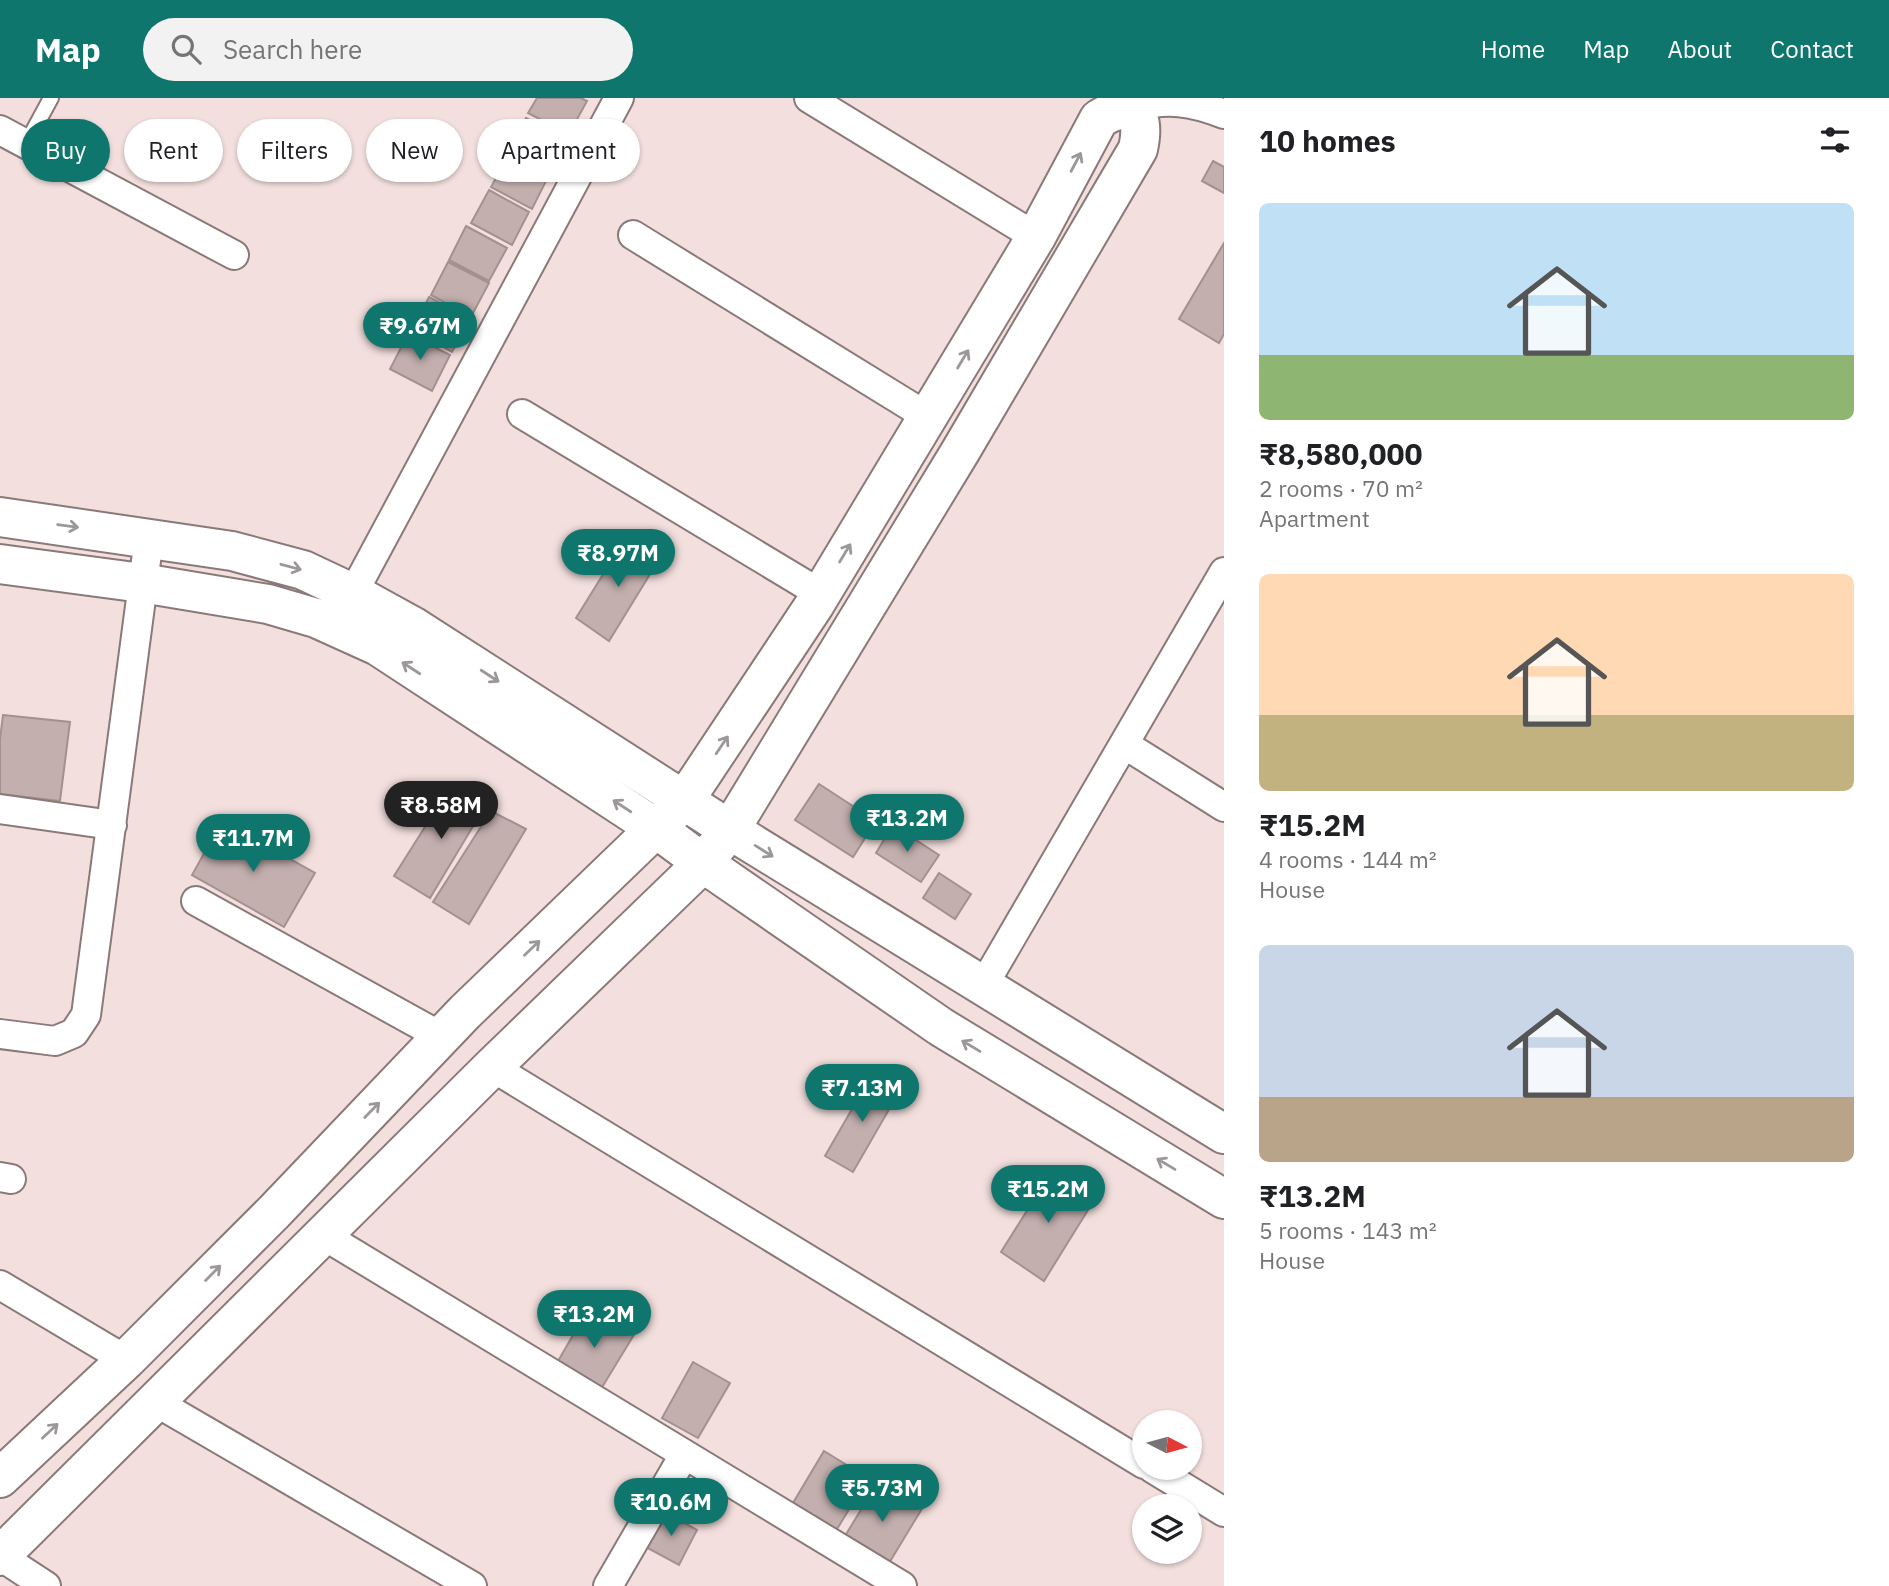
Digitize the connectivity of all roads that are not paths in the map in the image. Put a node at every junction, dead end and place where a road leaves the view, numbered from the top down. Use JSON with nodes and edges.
{"nodes":[{"id":1,"x":51,"y":98,"type":"edge"},
{"id":2,"x":619,"y":98,"type":"edge"},
{"id":3,"x":809,"y":98,"type":"edge"},
{"id":4,"x":1144,"y":102,"type":"edge"},
{"id":5,"x":1224,"y":114,"type":"edge"},
{"id":6,"x":40,"y":119,"type":"edge"},
{"id":7,"x":0,"y":130,"type":"edge"},
{"id":8,"x":21,"y":141,"type":"edge"},
{"id":9,"x":97,"y":182,"type":"edge"},
{"id":10,"x":633,"y":235,"type":"dead end"},
{"id":11,"x":1036,"y":237,"type":"junction"},
{"id":12,"x":234,"y":255,"type":"dead end"},
{"id":13,"x":522,"y":414,"type":"dead end"},
{"id":14,"x":928,"y":417,"type":"junction"},
{"id":15,"x":0,"y":517,"type":"edge"},
{"id":16,"x":149,"y":538,"type":"junction"},
{"id":17,"x":0,"y":564,"type":"edge"},
{"id":18,"x":1224,"y":572,"type":"edge"},
{"id":19,"x":142,"y":583,"type":"junction"},
{"id":20,"x":354,"y":594,"type":"junction"},
{"id":21,"x":821,"y":594,"type":"junction"},
{"id":22,"x":334,"y":626,"type":"junction"},
{"id":23,"x":1124,"y":744,"type":"junction"},
{"id":24,"x":684,"y":801,"type":"junction"},
{"id":25,"x":1224,"y":807,"type":"edge"},
{"id":26,"x":0,"y":809,"type":"edge"},
{"id":27,"x":112,"y":825,"type":"junction"},
{"id":28,"x":657,"y":829,"type":"junction"},
{"id":29,"x":730,"y":830,"type":"junction"},
{"id":30,"x":703,"y":863,"type":"junction"},
{"id":31,"x":196,"y":901,"type":"dead end"},
{"id":32,"x":983,"y":986,"type":"junction"},
{"id":33,"x":0,"y":1034,"type":"edge"},
{"id":34,"x":442,"y":1037,"type":"junction"},
{"id":35,"x":492,"y":1067,"type":"junction"},
{"id":36,"x":1224,"y":1135,"type":"edge"},
{"id":37,"x":1224,"y":1199,"type":"edge"},
{"id":38,"x":323,"y":1235,"type":"junction"},
{"id":39,"x":0,"y":1285,"type":"edge"},
{"id":40,"x":126,"y":1360,"type":"junction"},
{"id":41,"x":154,"y":1401,"type":"junction"},
{"id":42,"x":684,"y":1455,"type":"junction"},
{"id":43,"x":1132,"y":1457,"type":"edge"},
{"id":44,"x":0,"y":1478,"type":"edge"},
{"id":45,"x":1172,"y":1480,"type":"edge"},
{"id":46,"x":1224,"y":1512,"type":"edge"},
{"id":47,"x":0,"y":1556,"type":"edge"},
{"id":48,"x":46,"y":1586,"type":"edge"},
{"id":49,"x":472,"y":1586,"type":"edge"},
{"id":50,"x":608,"y":1586,"type":"edge"},
{"id":51,"x":902,"y":1586,"type":"edge"}],
"edges":[{"from":1,"to":6,"type":"lane"},
{"from":2,"to":20,"type":"street"},
{"from":3,"to":11,"type":"street"},
{"from":4,"to":5,"type":"street"},
{"from":11,"to":4,"type":"street","one_way":true},
{"from":4,"to":29,"type":"street"},
{"from":7,"to":8,"type":"street"},
{"from":9,"to":12,"type":"street"},
{"from":10,"to":14,"type":"street"},
{"from":14,"to":11,"type":"street","one_way":true},
{"from":13,"to":21,"type":"street"},
{"from":21,"to":14,"type":"street","one_way":true},
{"from":15,"to":16,"type":"street","one_way":true},
{"from":16,"to":19,"type":"street"},
{"from":16,"to":20,"type":"street","one_way":true},
{"from":17,"to":19,"type":"street"},
{"from":18,"to":23,"type":"street"},
{"from":19,"to":22,"type":"street"},
{"from":19,"to":27,"type":"street"},
{"from":20,"to":22,"type":"street"},
{"from":20,"to":24,"type":"street","one_way":true},
{"from":24,"to":21,"type":"street","one_way":true},
{"from":28,"to":22,"type":"street","one_way":true},
{"from":23,"to":25,"type":"street"},
{"from":23,"to":32,"type":"street"},
{"from":24,"to":28,"type":"street"},
{"from":24,"to":29,"type":"street"},
{"from":26,"to":27,"type":"street"},
{"from":27,"to":33,"type":"street"},
{"from":28,"to":30,"type":"street"},
{"from":34,"to":28,"type":"street","one_way":true},
{"from":29,"to":30,"type":"street"},
{"from":29,"to":32,"type":"street","one_way":true},
{"from":30,"to":35,"type":"street"},
{"from":37,"to":30,"type":"street","one_way":true},
{"from":31,"to":34,"type":"street"},
{"from":32,"to":36,"type":"street"},
{"from":40,"to":34,"type":"street","one_way":true},
{"from":35,"to":38,"type":"street"},
{"from":35,"to":43,"type":"street"},
{"from":38,"to":41,"type":"street"},
{"from":38,"to":42,"type":"street"},
{"from":39,"to":40,"type":"street"},
{"from":44,"to":40,"type":"street","one_way":true},
{"from":41,"to":47,"type":"street"},
{"from":41,"to":49,"type":"street"},
{"from":42,"to":50,"type":"street"},
{"from":42,"to":51,"type":"street"},
{"from":45,"to":46,"type":"street"},
{"from":47,"to":48,"type":"street"}]}
